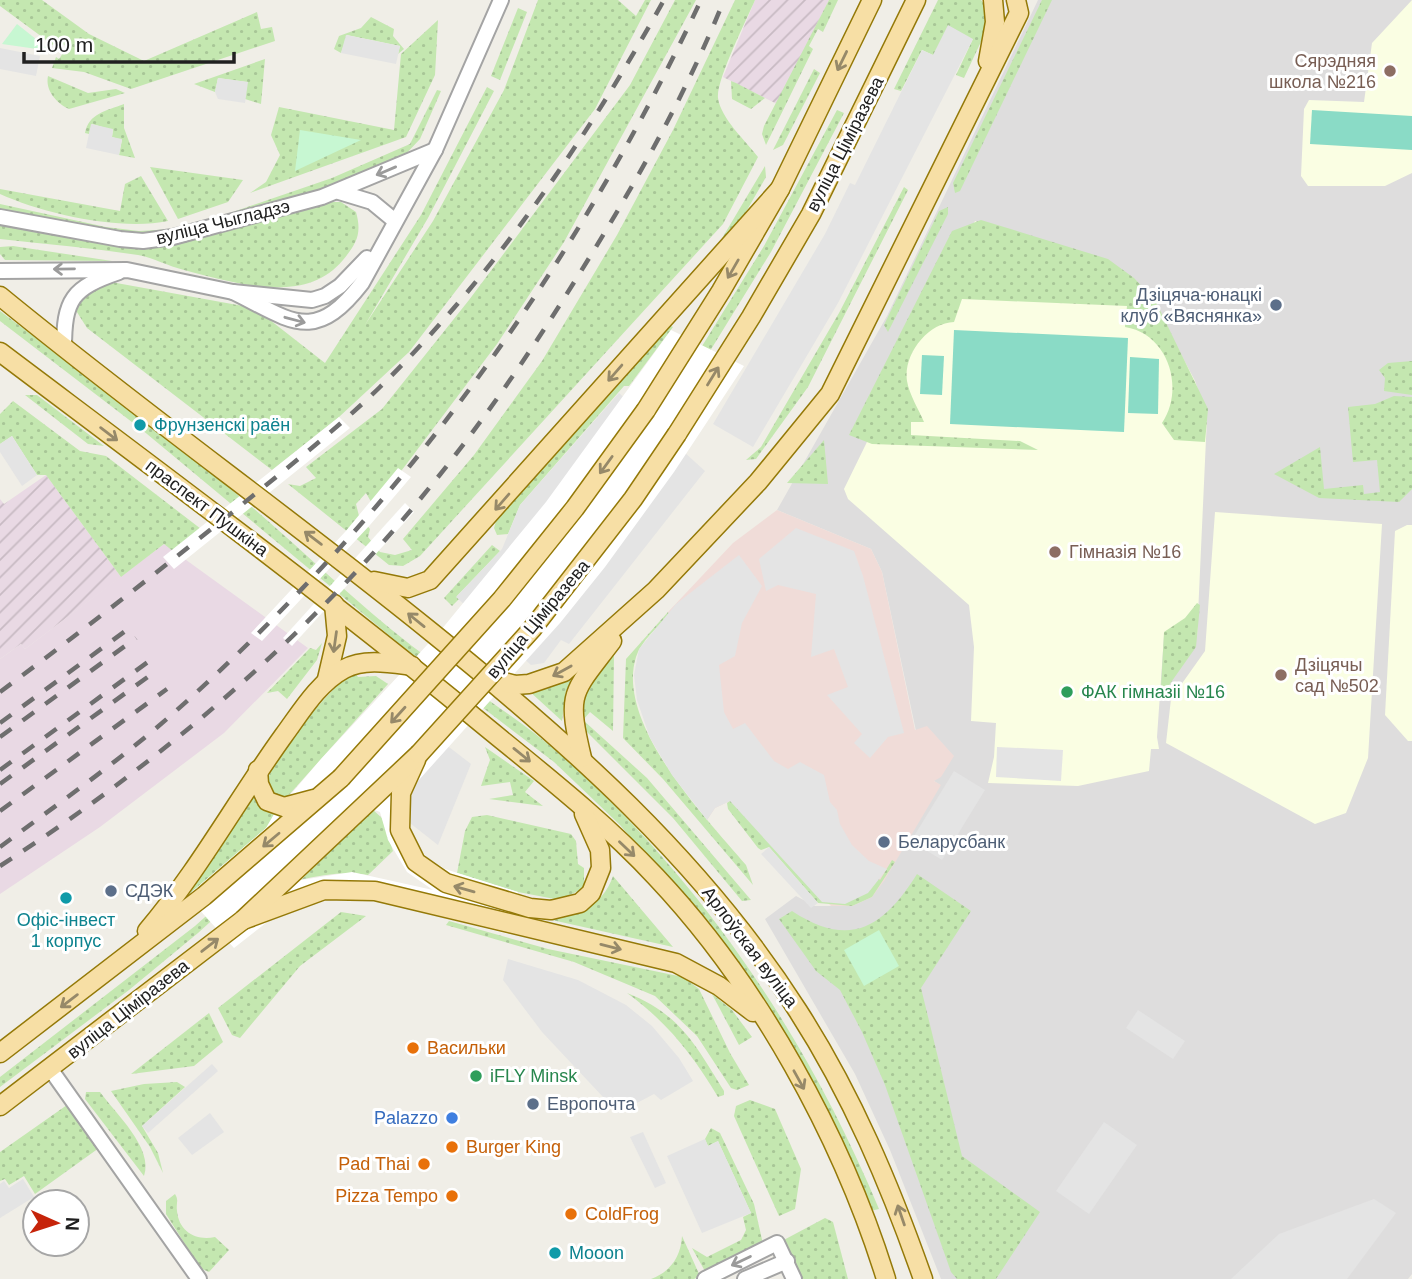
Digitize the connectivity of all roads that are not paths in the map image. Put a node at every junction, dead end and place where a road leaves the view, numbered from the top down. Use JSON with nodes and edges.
{"nodes":[{"id":1,"x":502,"y":0,"type":"edge"},
{"id":2,"x":872,"y":0,"type":"edge"},
{"id":3,"x":916,"y":0,"type":"edge"},
{"id":4,"x":993,"y":0,"type":"edge"},
{"id":5,"x":1020,"y":4,"type":"edge"},
{"id":6,"x":985,"y":78,"type":"junction"},
{"id":7,"x":435,"y":150,"type":"junction"},
{"id":8,"x":780,"y":189,"type":"junction"},
{"id":9,"x":337,"y":191,"type":"junction"},
{"id":10,"x":0,"y":217,"type":"edge"},
{"id":11,"x":395,"y":221,"type":"junction"},
{"id":12,"x":127,"y":270,"type":"junction"},
{"id":13,"x":0,"y":271,"type":"edge"},
{"id":14,"x":233,"y":292,"type":"junction"},
{"id":15,"x":0,"y":296,"type":"edge"},
{"id":16,"x":64,"y":348,"type":"junction"},
{"id":17,"x":0,"y":352,"type":"edge"},
{"id":18,"x":367,"y":580,"type":"junction"},
{"id":19,"x":334,"y":604,"type":"junction"},
{"id":20,"x":634,"y":613,"type":"junction"},
{"id":21,"x":412,"y":666,"type":"junction"},
{"id":22,"x":489,"y":678,"type":"junction"},
{"id":23,"x":327,"y":679,"type":"junction"},
{"id":24,"x":468,"y":713,"type":"joint"},
{"id":25,"x":419,"y":754,"type":"junction"},
{"id":26,"x":582,"y":758,"type":"junction"},
{"id":27,"x":258,"y":770,"type":"junction"},
{"id":28,"x":324,"y":796,"type":"junction"},
{"id":29,"x":578,"y":801,"type":"junction"},
{"id":30,"x":243,"y":919,"type":"junction"},
{"id":31,"x":123,"y":959,"type":"junction"},
{"id":32,"x":765,"y":1021,"type":"junction"},
{"id":33,"x":0,"y":1053,"type":"edge"},
{"id":34,"x":51,"y":1070,"type":"junction"},
{"id":35,"x":0,"y":1106,"type":"edge"},
{"id":36,"x":788,"y":1261,"type":"junction"},
{"id":37,"x":886,"y":1278,"type":"edge"},
{"id":38,"x":199,"y":1279,"type":"edge"},
{"id":39,"x":705,"y":1279,"type":"edge"},
{"id":40,"x":745,"y":1279,"type":"edge"},
{"id":41,"x":794,"y":1279,"type":"edge"},
{"id":42,"x":923,"y":1279,"type":"edge"}],
"edges":[{"from":1,"to":7,"type":"street"},
{"from":2,"to":8,"type":"main road","one_way":true},
{"from":25,"to":3,"type":"main road","name":"вуліца Ціміразева","one_way":true,"bridge":true},
{"from":4,"to":6,"type":"main road"},
{"from":5,"to":6,"type":"main road"},
{"from":6,"to":20,"type":"main road"},
{"from":7,"to":9,"type":"street","name":"вуліца Чыгладзэ","one_way":true},
{"from":7,"to":11,"type":"street"},
{"from":8,"to":18,"type":"main road","one_way":true},
{"from":8,"to":28,"type":"main road","one_way":true,"bridge":true},
{"from":9,"to":10,"type":"street","name":"вуліца Чыгладзэ"},
{"from":9,"to":11,"type":"street"},
{"from":11,"to":14,"type":"street"},
{"from":14,"to":11,"type":"street","one_way":true},
{"from":12,"to":13,"type":"street","one_way":true},
{"from":12,"to":14,"type":"street"},
{"from":12,"to":16,"type":"street"},
{"from":15,"to":16,"type":"main road"},
{"from":18,"to":16,"type":"main road","one_way":true},
{"from":17,"to":19,"type":"main road","name":"праспект Пушкіна","one_way":true},
{"from":22,"to":18,"type":"main road","name":"Арлоўская вуліца","one_way":true},
{"from":19,"to":21,"type":"main road","name":"праспект Пушкіна"},
{"from":19,"to":23,"type":"main road","one_way":true},
{"from":20,"to":22,"type":"main road","one_way":true},
{"from":20,"to":26,"type":"main road"},
{"from":21,"to":23,"type":"main road"},
{"from":21,"to":24,"type":"main road","name":"праспект Пушкіна"},
{"from":22,"to":26,"type":"main road","name":"Арлоўская вуліца"},
{"from":23,"to":27,"type":"main road"},
{"from":24,"to":29,"type":"main road","name":"Арлоўская вуліца","one_way":true},
{"from":29,"to":25,"type":"main road","one_way":true},
{"from":25,"to":30,"type":"main road","name":"вуліца Ціміразева"},
{"from":42,"to":26,"type":"main road","name":"Арлоўская вуліца","one_way":true},
{"from":27,"to":28,"type":"main road"},
{"from":27,"to":31,"type":"main road"},
{"from":28,"to":31,"type":"main road","one_way":true},
{"from":29,"to":32,"type":"main road","name":"Арлоўская вуліца","one_way":true},
{"from":30,"to":32,"type":"main road","one_way":true},
{"from":34,"to":30,"type":"main road","name":"вуліца Ціміразева","one_way":true},
{"from":31,"to":33,"type":"main road","one_way":true},
{"from":32,"to":37,"type":"main road","name":"Арлоўская вуліца","one_way":true},
{"from":34,"to":35,"type":"main road","name":"вуліца Ціміразева"},
{"from":34,"to":38,"type":"street"},
{"from":36,"to":39,"type":"street","one_way":true},
{"from":36,"to":40,"type":"street"},
{"from":36,"to":41,"type":"street"}]}
